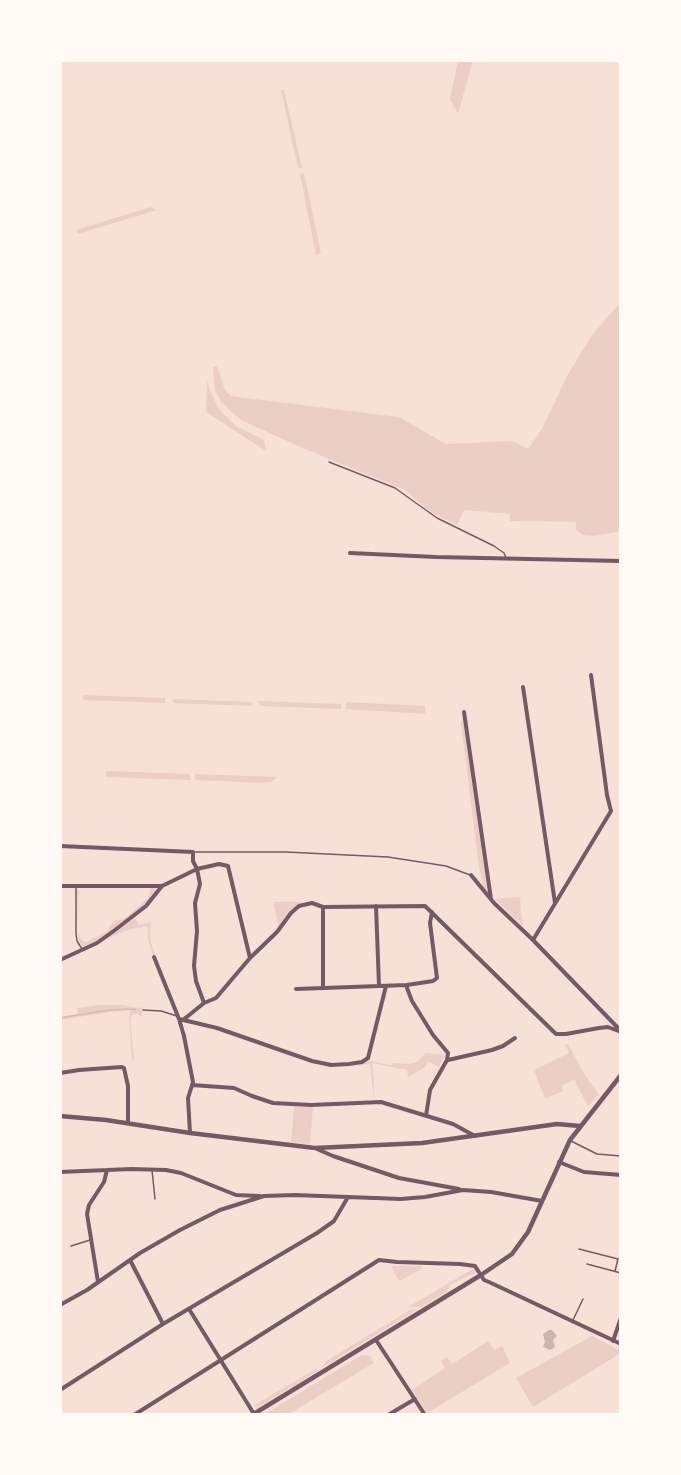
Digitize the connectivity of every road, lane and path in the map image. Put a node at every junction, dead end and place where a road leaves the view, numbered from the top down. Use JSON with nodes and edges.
{"nodes":[{"id":1,"x":329,"y":462,"type":"dead end"},
{"id":2,"x":350,"y":553,"type":"dead end"},
{"id":3,"x":506,"y":559,"type":"junction"},
{"id":4,"x":621,"y":561,"type":"edge"},
{"id":5,"x":591,"y":675,"type":"dead end"},
{"id":6,"x":523,"y":687,"type":"dead end"},
{"id":7,"x":464,"y":712,"type":"dead end"},
{"id":8,"x":60,"y":846,"type":"edge"},
{"id":9,"x":193,"y":852,"type":"junction"},
{"id":10,"x":197,"y":869,"type":"junction"},
{"id":11,"x":471,"y":875,"type":"joint"},
{"id":12,"x":60,"y":886,"type":"edge"},
{"id":13,"x":76,"y":886,"type":"junction"},
{"id":14,"x":162,"y":886,"type":"junction"},
{"id":15,"x":491,"y":900,"type":"junction"},
{"id":16,"x":555,"y":905,"type":"junction"},
{"id":17,"x":376,"y":906,"type":"junction"},
{"id":18,"x":323,"y":907,"type":"junction"},
{"id":19,"x":432,"y":911,"type":"junction"},
{"id":20,"x":533,"y":940,"type":"junction"},
{"id":21,"x":82,"y":950,"type":"junction"},
{"id":22,"x":154,"y":957,"type":"dead end"},
{"id":23,"x":250,"y":958,"type":"junction"},
{"id":24,"x":60,"y":960,"type":"edge"},
{"id":25,"x":407,"y":985,"type":"junction"},
{"id":26,"x":379,"y":986,"type":"junction"},
{"id":27,"x":386,"y":986,"type":"junction"},
{"id":28,"x":323,"y":988,"type":"junction"},
{"id":29,"x":296,"y":989,"type":"dead end"},
{"id":30,"x":204,"y":1003,"type":"junction"},
{"id":31,"x":143,"y":1010,"type":"dead end"},
{"id":32,"x":180,"y":1018,"type":"junction"},
{"id":33,"x":621,"y":1031,"type":"edge"},
{"id":34,"x":515,"y":1038,"type":"dead end"},
{"id":35,"x":447,"y":1060,"type":"junction"},
{"id":36,"x":60,"y":1073,"type":"edge"},
{"id":37,"x":621,"y":1075,"type":"edge"},
{"id":38,"x":192,"y":1085,"type":"junction"},
{"id":39,"x":60,"y":1116,"type":"edge"},
{"id":40,"x":426,"y":1116,"type":"junction"},
{"id":41,"x":128,"y":1123,"type":"junction"},
{"id":42,"x":580,"y":1126,"type":"junction"},
{"id":43,"x":190,"y":1133,"type":"junction"},
{"id":44,"x":476,"y":1136,"type":"junction"},
{"id":45,"x":570,"y":1140,"type":"junction"},
{"id":46,"x":315,"y":1148,"type":"junction"},
{"id":47,"x":621,"y":1156,"type":"edge"},
{"id":48,"x":559,"y":1162,"type":"junction"},
{"id":49,"x":152,"y":1169,"type":"junction"},
{"id":50,"x":107,"y":1170,"type":"junction"},
{"id":51,"x":60,"y":1172,"type":"edge"},
{"id":52,"x":621,"y":1175,"type":"edge"},
{"id":53,"x":463,"y":1190,"type":"junction"},
{"id":54,"x":264,"y":1196,"type":"junction"},
{"id":55,"x":348,"y":1197,"type":"junction"},
{"id":56,"x":155,"y":1199,"type":"dead end"},
{"id":57,"x":542,"y":1201,"type":"junction"},
{"id":58,"x":91,"y":1240,"type":"junction"},
{"id":59,"x":71,"y":1246,"type":"dead end"},
{"id":60,"x":579,"y":1249,"type":"dead end"},
{"id":61,"x":130,"y":1260,"type":"junction"},
{"id":62,"x":587,"y":1264,"type":"dead end"},
{"id":63,"x":615,"y":1271,"type":"junction"},
{"id":64,"x":621,"y":1273,"type":"edge"},
{"id":65,"x":481,"y":1275,"type":"junction"},
{"id":66,"x":98,"y":1282,"type":"junction"},
{"id":67,"x":583,"y":1299,"type":"dead end"},
{"id":68,"x":60,"y":1305,"type":"edge"},
{"id":69,"x":189,"y":1309,"type":"junction"},
{"id":70,"x":621,"y":1318,"type":"edge"},
{"id":71,"x":572,"y":1322,"type":"junction"},
{"id":72,"x":163,"y":1324,"type":"junction"},
{"id":73,"x":376,"y":1340,"type":"junction"},
{"id":74,"x":614,"y":1341,"type":"junction"},
{"id":75,"x":621,"y":1344,"type":"edge"},
{"id":76,"x":220,"y":1360,"type":"junction"},
{"id":77,"x":60,"y":1390,"type":"edge"},
{"id":78,"x":415,"y":1399,"type":"junction"},
{"id":79,"x":253,"y":1414,"type":"edge"},
{"id":80,"x":134,"y":1415,"type":"edge"},
{"id":81,"x":388,"y":1415,"type":"edge"},
{"id":82,"x":425,"y":1415,"type":"edge"}],
"edges":[{"from":1,"to":3,"type":"lane"},
{"from":2,"to":3,"type":"street"},
{"from":3,"to":4,"type":"street"},
{"from":5,"to":16,"type":"street"},
{"from":6,"to":16,"type":"street"},
{"from":7,"to":15,"type":"street"},
{"from":8,"to":9,"type":"street"},
{"from":9,"to":10,"type":"street"},
{"from":9,"to":11,"type":"lane"},
{"from":10,"to":14,"type":"street"},
{"from":10,"to":23,"type":"street"},
{"from":10,"to":30,"type":"street"},
{"from":11,"to":15,"type":"street"},
{"from":12,"to":13,"type":"street"},
{"from":13,"to":14,"type":"street"},
{"from":13,"to":21,"type":"lane"},
{"from":14,"to":21,"type":"street"},
{"from":15,"to":20,"type":"street"},
{"from":16,"to":20,"type":"street"},
{"from":17,"to":18,"type":"street"},
{"from":17,"to":19,"type":"street"},
{"from":17,"to":26,"type":"street"},
{"from":18,"to":23,"type":"street"},
{"from":18,"to":28,"type":"street"},
{"from":19,"to":25,"type":"street"},
{"from":19,"to":33,"type":"street"},
{"from":20,"to":33,"type":"street"},
{"from":21,"to":24,"type":"street"},
{"from":22,"to":32,"type":"street"},
{"from":23,"to":30,"type":"street"},
{"from":25,"to":27,"type":"street"},
{"from":25,"to":35,"type":"street"},
{"from":26,"to":27,"type":"street"},
{"from":26,"to":28,"type":"street"},
{"from":27,"to":32,"type":"street"},
{"from":28,"to":29,"type":"street"},
{"from":30,"to":32,"type":"street"},
{"from":31,"to":32,"type":"lane"},
{"from":32,"to":38,"type":"street"},
{"from":34,"to":35,"type":"street"},
{"from":35,"to":40,"type":"street"},
{"from":36,"to":41,"type":"street"},
{"from":37,"to":42,"type":"street"},
{"from":38,"to":40,"type":"street"},
{"from":38,"to":43,"type":"street"},
{"from":39,"to":41,"type":"street"},
{"from":40,"to":44,"type":"street"},
{"from":41,"to":43,"type":"street"},
{"from":42,"to":44,"type":"street"},
{"from":42,"to":45,"type":"street"},
{"from":43,"to":46,"type":"street"},
{"from":44,"to":46,"type":"street"},
{"from":45,"to":47,"type":"lane"},
{"from":45,"to":48,"type":"street"},
{"from":46,"to":53,"type":"street"},
{"from":48,"to":52,"type":"street"},
{"from":48,"to":57,"type":"street"},
{"from":49,"to":50,"type":"street"},
{"from":49,"to":54,"type":"street"},
{"from":49,"to":56,"type":"lane"},
{"from":50,"to":51,"type":"street"},
{"from":50,"to":58,"type":"street"},
{"from":53,"to":55,"type":"street"},
{"from":53,"to":57,"type":"street"},
{"from":54,"to":55,"type":"street"},
{"from":54,"to":61,"type":"street"},
{"from":55,"to":69,"type":"street"},
{"from":57,"to":65,"type":"street"},
{"from":58,"to":59,"type":"lane"},
{"from":58,"to":66,"type":"street"},
{"from":60,"to":63,"type":"lane"},
{"from":61,"to":66,"type":"street"},
{"from":61,"to":72,"type":"street"},
{"from":62,"to":63,"type":"lane"},
{"from":63,"to":64,"type":"lane"},
{"from":65,"to":71,"type":"street"},
{"from":65,"to":73,"type":"street"},
{"from":65,"to":76,"type":"street"},
{"from":66,"to":68,"type":"street"},
{"from":67,"to":71,"type":"lane"},
{"from":69,"to":72,"type":"street"},
{"from":69,"to":76,"type":"street"},
{"from":70,"to":74,"type":"street"},
{"from":71,"to":74,"type":"street"},
{"from":72,"to":77,"type":"street"},
{"from":73,"to":78,"type":"street"},
{"from":73,"to":79,"type":"street"},
{"from":74,"to":75,"type":"street"},
{"from":76,"to":79,"type":"street"},
{"from":76,"to":80,"type":"street"},
{"from":78,"to":81,"type":"street"},
{"from":78,"to":82,"type":"street"}]}
